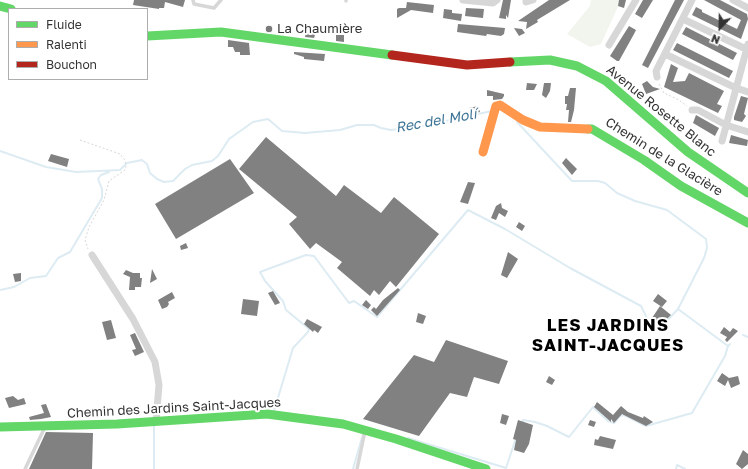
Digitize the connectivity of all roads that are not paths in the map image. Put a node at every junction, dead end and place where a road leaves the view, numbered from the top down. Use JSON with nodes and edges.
{"nodes":[{"id":1,"x":193,"y":0,"type":"edge"},
{"id":2,"x":220,"y":0,"type":"edge"},
{"id":3,"x":462,"y":0,"type":"edge"},
{"id":4,"x":497,"y":0,"type":"edge"},
{"id":5,"x":636,"y":0,"type":"edge"},
{"id":6,"x":692,"y":0,"type":"edge"},
{"id":7,"x":733,"y":0,"type":"edge"},
{"id":8,"x":748,"y":8,"type":"edge"},
{"id":9,"x":682,"y":19,"type":"junction"},
{"id":10,"x":148,"y":36,"type":"edge"},
{"id":11,"x":609,"y":45,"type":"dead end"},
{"id":12,"x":748,"y":48,"type":"edge"},
{"id":13,"x":665,"y":54,"type":"junction"},
{"id":14,"x":657,"y":77,"type":"road end"},
{"id":15,"x":736,"y":88,"type":"junction"},
{"id":16,"x":748,"y":92,"type":"edge"},
{"id":17,"x":692,"y":110,"type":"road end"},
{"id":18,"x":726,"y":125,"type":"junction"},
{"id":19,"x":748,"y":132,"type":"edge"},
{"id":20,"x":722,"y":141,"type":"dead end"},
{"id":21,"x":483,"y":152,"type":"dead end"},
{"id":22,"x":748,"y":193,"type":"edge"},
{"id":23,"x":748,"y":223,"type":"edge"},
{"id":24,"x":92,"y":255,"type":"road end"},
{"id":25,"x":156,"y":421,"type":"junction"},
{"id":26,"x":45,"y":426,"type":"junction"},
{"id":27,"x":0,"y":427,"type":"edge"},
{"id":28,"x":364,"y":433,"type":"junction"},
{"id":29,"x":25,"y":469,"type":"edge"},
{"id":30,"x":357,"y":469,"type":"edge"},
{"id":31,"x":486,"y":469,"type":"edge"}],
"edges":[{"from":1,"to":2,"type":"lane"},
{"from":3,"to":4,"type":"street"},
{"from":5,"to":11,"type":"street"},
{"from":6,"to":9,"type":"street"},
{"from":7,"to":8,"type":"street"},
{"from":9,"to":12,"type":"street"},
{"from":9,"to":13,"type":"street"},
{"from":10,"to":22,"type":"street","name":"Avenue Rosette Blanc"},
{"from":12,"to":15,"type":"street"},
{"from":13,"to":14,"type":"street"},
{"from":13,"to":15,"type":"street"},
{"from":15,"to":16,"type":"street"},
{"from":15,"to":18,"type":"street"},
{"from":17,"to":18,"type":"street"},
{"from":18,"to":19,"type":"street"},
{"from":18,"to":20,"type":"street"},
{"from":21,"to":23,"type":"street","name":"Chemin de la Glacière"},
{"from":24,"to":25,"type":"street"},
{"from":25,"to":26,"type":"street","name":"Chemin des Jardins Saint-Jacques"},
{"from":25,"to":28,"type":"street","name":"Chemin des Jardins Saint-Jacques"},
{"from":26,"to":27,"type":"street","name":"Chemin des Jardins Saint-Jacques"},
{"from":26,"to":29,"type":"lane"},
{"from":28,"to":30,"type":"lane"},
{"from":28,"to":31,"type":"street","name":"Chemin des Jardins Saint-Jacques"}]}
